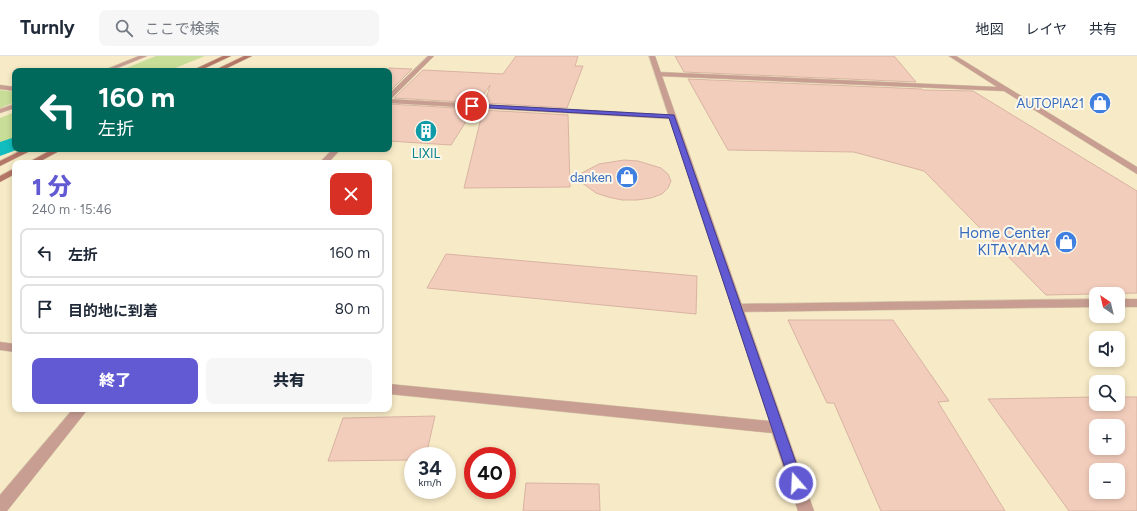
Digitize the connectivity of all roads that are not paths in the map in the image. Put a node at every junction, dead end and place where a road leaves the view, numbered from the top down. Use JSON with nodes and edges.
{"nodes":[{"id":1,"x":144,"y":56,"type":"edge"},
{"id":2,"x":228,"y":56,"type":"edge"},
{"id":3,"x":249,"y":56,"type":"edge"},
{"id":4,"x":431,"y":56,"type":"edge"},
{"id":5,"x":652,"y":56,"type":"edge"},
{"id":6,"x":952,"y":56,"type":"edge"},
{"id":7,"x":113,"y":68,"type":"edge"},
{"id":8,"x":201,"y":68,"type":"edge"},
{"id":9,"x":223,"y":68,"type":"edge"},
{"id":10,"x":658,"y":74,"type":"junction"},
{"id":11,"x":0,"y":87,"type":"edge"},
{"id":12,"x":12,"y":89,"type":"edge"},
{"id":13,"x":1004,"y":89,"type":"junction"},
{"id":14,"x":392,"y":95,"type":"edge"},
{"id":15,"x":392,"y":101,"type":"edge"},
{"id":16,"x":12,"y":107,"type":"edge"},
{"id":17,"x":0,"y":111,"type":"edge"},
{"id":18,"x":672,"y":117,"type":"junction"},
{"id":19,"x":24,"y":152,"type":"edge"},
{"id":20,"x":53,"y":152,"type":"edge"},
{"id":21,"x":334,"y":152,"type":"edge"},
{"id":22,"x":37,"y":160,"type":"edge"},
{"id":23,"x":326,"y":160,"type":"edge"},
{"id":24,"x":0,"y":164,"type":"edge"},
{"id":25,"x":1137,"y":171,"type":"edge"},
{"id":26,"x":12,"y":173,"type":"edge"},
{"id":27,"x":0,"y":179,"type":"edge"},
{"id":28,"x":1089,"y":303,"type":"edge"},
{"id":29,"x":1125,"y":303,"type":"edge"},
{"id":30,"x":1137,"y":303,"type":"edge"},
{"id":31,"x":737,"y":308,"type":"junction"},
{"id":32,"x":0,"y":346,"type":"edge"},
{"id":33,"x":12,"y":348,"type":"edge"},
{"id":34,"x":392,"y":388,"type":"edge"},
{"id":35,"x":79,"y":412,"type":"edge"},
{"id":36,"x":778,"y":428,"type":"junction"},
{"id":37,"x":0,"y":507,"type":"edge"},
{"id":38,"x":806,"y":511,"type":"edge"}],
"edges":[{"from":1,"to":7,"type":"street"},
{"from":2,"to":8,"type":"main road"},
{"from":3,"to":9,"type":"main road"},
{"from":4,"to":14,"type":"street"},
{"from":5,"to":10,"type":"street"},
{"from":6,"to":13,"type":"street"},
{"from":10,"to":13,"type":"street"},
{"from":10,"to":18,"type":"street"},
{"from":11,"to":12,"type":"street"},
{"from":13,"to":25,"type":"street"},
{"from":15,"to":18,"type":"street"},
{"from":16,"to":17,"type":"street"},
{"from":18,"to":31,"type":"street"},
{"from":19,"to":24,"type":"main road"},
{"from":20,"to":22,"type":"main road"},
{"from":21,"to":23,"type":"street"},
{"from":26,"to":27,"type":"main road"},
{"from":28,"to":31,"type":"street"},
{"from":29,"to":30,"type":"street"},
{"from":31,"to":36,"type":"street"},
{"from":32,"to":33,"type":"street"},
{"from":34,"to":36,"type":"street"},
{"from":35,"to":37,"type":"street"},
{"from":36,"to":38,"type":"street"}]}
